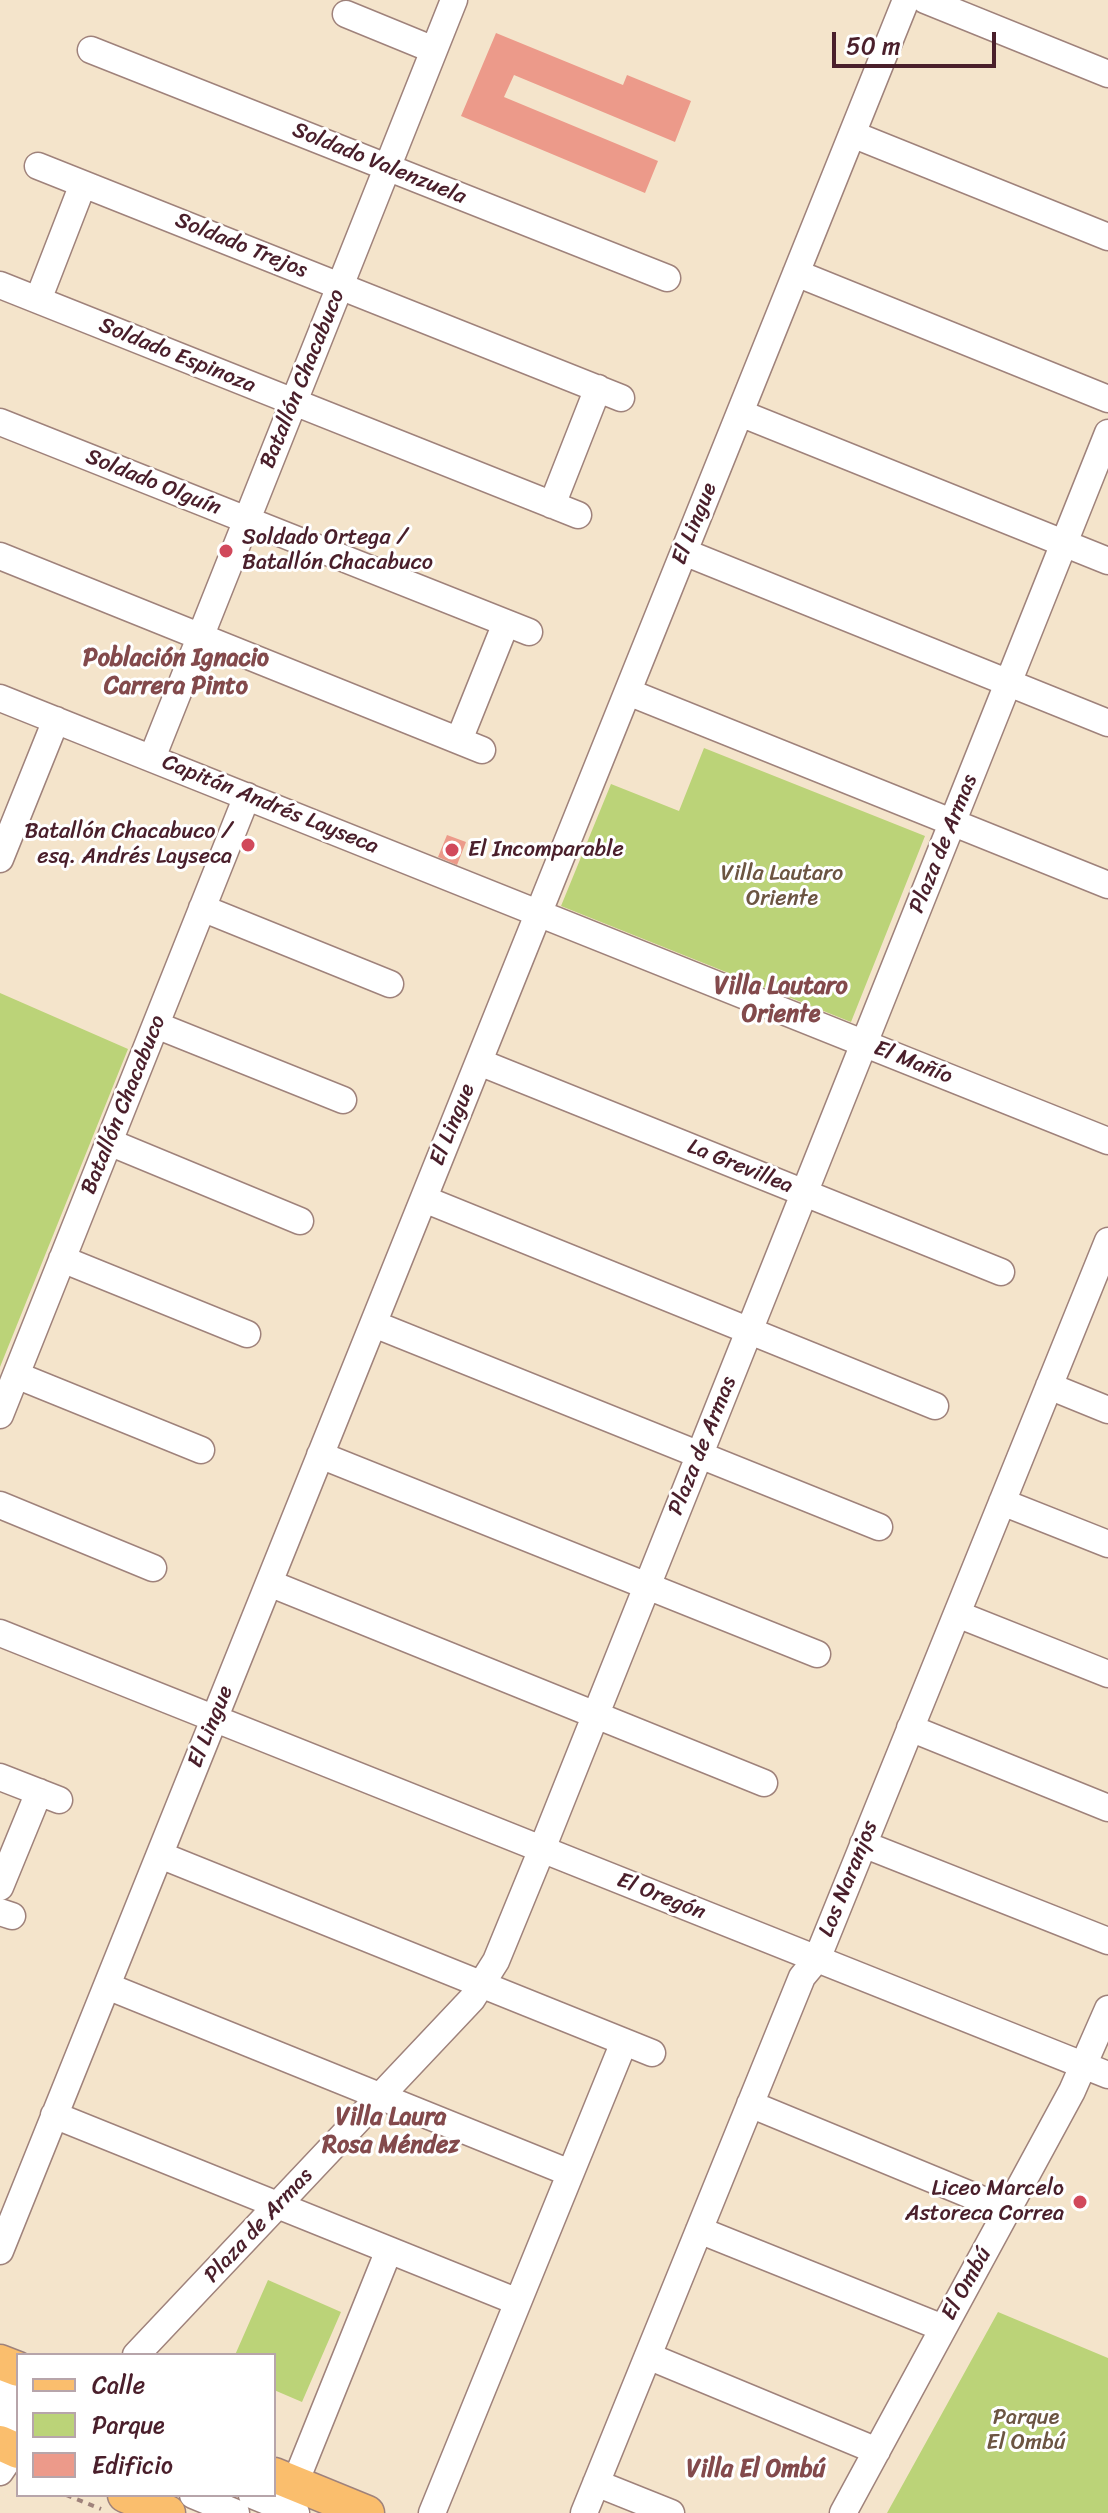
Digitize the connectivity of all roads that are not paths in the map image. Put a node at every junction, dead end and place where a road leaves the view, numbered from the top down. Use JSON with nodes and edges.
{"nodes":[{"id":1,"x":454,"y":0,"type":"edge"},
{"id":2,"x":906,"y":0,"type":"edge"},
{"id":3,"x":925,"y":0,"type":"edge"},
{"id":4,"x":346,"y":14,"type":"dead end"},
{"id":5,"x":91,"y":50,"type":"dead end"},
{"id":6,"x":434,"y":50,"type":"junction"},
{"id":7,"x":1108,"y":74,"type":"edge"},
{"id":8,"x":852,"y":134,"type":"junction"},
{"id":9,"x":38,"y":166,"type":"dead end"},
{"id":10,"x":387,"y":167,"type":"junction"},
{"id":11,"x":83,"y":184,"type":"junction"},
{"id":12,"x":1108,"y":237,"type":"edge"},
{"id":13,"x":796,"y":273,"type":"junction"},
{"id":14,"x":667,"y":278,"type":"dead end"},
{"id":15,"x":0,"y":285,"type":"edge"},
{"id":16,"x":340,"y":286,"type":"junction"},
{"id":17,"x":38,"y":300,"type":"junction"},
{"id":18,"x":1108,"y":399,"type":"edge"},
{"id":19,"x":294,"y":402,"type":"junction"},
{"id":20,"x":740,"y":413,"type":"junction"},
{"id":21,"x":0,"y":422,"type":"edge"},
{"id":22,"x":1108,"y":433,"type":"edge"},
{"id":23,"x":552,"y":505,"type":"junction"},
{"id":24,"x":578,"y":515,"type":"dead end"},
{"id":25,"x":246,"y":520,"type":"junction"},
{"id":26,"x":1064,"y":544,"type":"junction"},
{"id":27,"x":684,"y":552,"type":"junction"},
{"id":28,"x":0,"y":556,"type":"edge"},
{"id":29,"x":1108,"y":561,"type":"edge"},
{"id":30,"x":200,"y":636,"type":"junction"},
{"id":31,"x":1008,"y":683,"type":"junction"},
{"id":32,"x":628,"y":692,"type":"junction"},
{"id":33,"x":0,"y":698,"type":"edge"},
{"id":34,"x":56,"y":720,"type":"junction"},
{"id":35,"x":1108,"y":723,"type":"edge"},
{"id":36,"x":152,"y":758,"type":"junction"},
{"id":37,"x":247,"y":796,"type":"junction"},
{"id":38,"x":953,"y":822,"type":"junction"},
{"id":39,"x":5,"y":830,"type":"edge"},
{"id":40,"x":0,"y":859,"type":"edge"},
{"id":41,"x":1108,"y":885,"type":"edge"},
{"id":42,"x":202,"y":908,"type":"junction"},
{"id":43,"x":539,"y":913,"type":"junction"},
{"id":44,"x":390,"y":984,"type":"dead end"},
{"id":45,"x":156,"y":1025,"type":"junction"},
{"id":46,"x":864,"y":1043,"type":"junction"},
{"id":47,"x":479,"y":1062,"type":"junction"},
{"id":48,"x":343,"y":1100,"type":"dead end"},
{"id":49,"x":1108,"y":1141,"type":"edge"},
{"id":50,"x":109,"y":1142,"type":"junction"},
{"id":51,"x":804,"y":1193,"type":"junction"},
{"id":52,"x":424,"y":1199,"type":"junction"},
{"id":53,"x":300,"y":1221,"type":"dead end"},
{"id":54,"x":1108,"y":1241,"type":"edge"},
{"id":55,"x":62,"y":1259,"type":"junction"},
{"id":56,"x":1001,"y":1272,"type":"dead end"},
{"id":57,"x":1101,"y":1276,"type":"edge"},
{"id":58,"x":374,"y":1324,"type":"junction"},
{"id":59,"x":749,"y":1331,"type":"junction"},
{"id":60,"x":247,"y":1334,"type":"dead end"},
{"id":61,"x":16,"y":1375,"type":"junction"},
{"id":62,"x":1049,"y":1386,"type":"junction"},
{"id":63,"x":935,"y":1406,"type":"dead end"},
{"id":64,"x":1108,"y":1410,"type":"edge"},
{"id":65,"x":0,"y":1415,"type":"edge"},
{"id":66,"x":201,"y":1450,"type":"dead end"},
{"id":67,"x":320,"y":1455,"type":"junction"},
{"id":68,"x":700,"y":1455,"type":"junction"},
{"id":69,"x":1002,"y":1502,"type":"junction"},
{"id":70,"x":0,"y":1505,"type":"edge"},
{"id":71,"x":879,"y":1527,"type":"dead end"},
{"id":72,"x":1108,"y":1544,"type":"edge"},
{"id":73,"x":153,"y":1568,"type":"dead end"},
{"id":74,"x":269,"y":1583,"type":"junction"},
{"id":75,"x":648,"y":1586,"type":"junction"},
{"id":76,"x":957,"y":1614,"type":"junction"},
{"id":77,"x":0,"y":1633,"type":"edge"},
{"id":78,"x":817,"y":1654,"type":"dead end"},
{"id":79,"x":1108,"y":1674,"type":"edge"},
{"id":80,"x":596,"y":1715,"type":"junction"},
{"id":81,"x":214,"y":1719,"type":"junction"},
{"id":82,"x":910,"y":1728,"type":"junction"},
{"id":83,"x":0,"y":1777,"type":"edge"},
{"id":84,"x":764,"y":1783,"type":"dead end"},
{"id":85,"x":1108,"y":1808,"type":"edge"},
{"id":86,"x":863,"y":1844,"type":"junction"},
{"id":87,"x":542,"y":1849,"type":"junction"},
{"id":88,"x":160,"y":1855,"type":"junction"},
{"id":89,"x":0,"y":1887,"type":"edge"},
{"id":90,"x":1108,"y":1941,"type":"edge"},
{"id":91,"x":817,"y":1959,"type":"junction"},
{"id":92,"x":483,"y":1985,"type":"junction"},
{"id":93,"x":107,"y":1986,"type":"junction"},
{"id":94,"x":1108,"y":2009,"type":"edge"},
{"id":95,"x":624,"y":2042,"type":"junction"},
{"id":96,"x":652,"y":2053,"type":"dead end"},
{"id":97,"x":1096,"y":2071,"type":"edge"},
{"id":98,"x":380,"y":2096,"type":"junction"},
{"id":99,"x":750,"y":2104,"type":"junction"},
{"id":100,"x":54,"y":2115,"type":"junction"},
{"id":101,"x":570,"y":2173,"type":"junction"},
{"id":102,"x":278,"y":2205,"type":"junction"},
{"id":103,"x":1007,"y":2210,"type":"junction"},
{"id":104,"x":699,"y":2230,"type":"junction"},
{"id":105,"x":389,"y":2250,"type":"junction"},
{"id":106,"x":0,"y":2251,"type":"edge"},
{"id":107,"x":518,"y":2302,"type":"junction"},
{"id":108,"x":943,"y":2328,"type":"junction"},
{"id":109,"x":138,"y":2353,"type":"edge"},
{"id":110,"x":648,"y":2356,"type":"junction"},
{"id":111,"x":0,"y":2416,"type":"edge"},
{"id":112,"x":10,"y":2448,"type":"edge"},
{"id":113,"x":877,"y":2451,"type":"junction"},
{"id":114,"x":596,"y":2483,"type":"junction"},
{"id":115,"x":285,"y":2490,"type":"edge"},
{"id":116,"x":130,"y":2497,"type":"edge"},
{"id":117,"x":166,"y":2497,"type":"edge"},
{"id":118,"x":198,"y":2497,"type":"edge"},
{"id":119,"x":168,"y":2513,"type":"edge"},
{"id":120,"x":191,"y":2513,"type":"edge"},
{"id":121,"x":236,"y":2513,"type":"edge"},
{"id":122,"x":313,"y":2513,"type":"edge"},
{"id":123,"x":367,"y":2513,"type":"edge"},
{"id":124,"x":432,"y":2513,"type":"edge"},
{"id":125,"x":584,"y":2513,"type":"edge"},
{"id":126,"x":671,"y":2513,"type":"edge"},
{"id":127,"x":843,"y":2513,"type":"edge"}],
"edges":[{"from":1,"to":6,"type":"street","name":"Batallón Chacabuco"},
{"from":2,"to":8,"type":"street","name":"El Lingue"},
{"from":3,"to":7,"type":"street"},
{"from":4,"to":6,"type":"street"},
{"from":5,"to":10,"type":"street","name":"Soldado Valenzuela"},
{"from":6,"to":10,"type":"street","name":"Batallón Chacabuco"},
{"from":8,"to":12,"type":"street"},
{"from":8,"to":13,"type":"street","name":"El Lingue"},
{"from":9,"to":11,"type":"street","name":"Soldado Trejos"},
{"from":10,"to":14,"type":"street","name":"Soldado Valenzuela"},
{"from":10,"to":16,"type":"street","name":"Batallón Chacabuco"},
{"from":11,"to":16,"type":"street","name":"Soldado Trejos"},
{"from":11,"to":17,"type":"street"},
{"from":13,"to":18,"type":"street"},
{"from":13,"to":20,"type":"street","name":"El Lingue"},
{"from":15,"to":17,"type":"street","name":"Soldado Espinoza"},
{"from":16,"to":19,"type":"street","name":"Batallón Chacabuco"},
{"from":16,"to":23,"type":"street","name":"Soldado Trejos"},
{"from":17,"to":19,"type":"street","name":"Soldado Espinoza"},
{"from":19,"to":23,"type":"street","name":"Soldado Espinoza"},
{"from":19,"to":25,"type":"street","name":"Batallón Chacabuco"},
{"from":20,"to":26,"type":"street"},
{"from":20,"to":27,"type":"street","name":"El Lingue"},
{"from":21,"to":25,"type":"street","name":"Soldado Olguín"},
{"from":22,"to":26,"type":"street","name":"Plaza de Armas"},
{"from":23,"to":24,"type":"street","name":"Soldado Espinoza"},
{"from":25,"to":30,"type":"street","name":"Batallón Chacabuco"},
{"from":25,"to":30,"type":"street","name":"Soldado Olguín"},
{"from":26,"to":29,"type":"street"},
{"from":26,"to":31,"type":"street","name":"Plaza de Armas"},
{"from":27,"to":31,"type":"street"},
{"from":27,"to":32,"type":"street","name":"El Lingue"},
{"from":28,"to":30,"type":"street"},
{"from":30,"to":36,"type":"street","name":"Batallón Chacabuco"},
{"from":31,"to":35,"type":"street"},
{"from":31,"to":38,"type":"street","name":"Plaza de Armas"},
{"from":32,"to":38,"type":"street"},
{"from":32,"to":43,"type":"street","name":"El Lingue"},
{"from":33,"to":34,"type":"street","name":"Capitán Andrés Layseca"},
{"from":34,"to":36,"type":"street","name":"Capitán Andrés Layseca"},
{"from":34,"to":39,"type":"street"},
{"from":36,"to":37,"type":"street","name":"Capitán Andrés Layseca"},
{"from":37,"to":42,"type":"street","name":"Batallón Chacabuco"},
{"from":37,"to":43,"type":"street","name":"Capitán Andrés Layseca"},
{"from":38,"to":41,"type":"street"},
{"from":38,"to":46,"type":"street","name":"Plaza de Armas"},
{"from":39,"to":40,"type":"street"},
{"from":42,"to":44,"type":"street"},
{"from":42,"to":45,"type":"street","name":"Batallón Chacabuco"},
{"from":43,"to":46,"type":"street","name":"El Mañío"},
{"from":43,"to":47,"type":"street","name":"El Lingue"},
{"from":45,"to":48,"type":"street"},
{"from":45,"to":50,"type":"street","name":"Batallón Chacabuco"},
{"from":46,"to":49,"type":"street","name":"El Mañío"},
{"from":46,"to":51,"type":"street","name":"Plaza de Armas"},
{"from":47,"to":51,"type":"street","name":"La Grevillea"},
{"from":47,"to":52,"type":"street","name":"El Lingue"},
{"from":50,"to":53,"type":"street"},
{"from":50,"to":55,"type":"street","name":"Batallón Chacabuco"},
{"from":51,"to":56,"type":"street","name":"La Grevillea"},
{"from":51,"to":59,"type":"street","name":"Plaza de Armas"},
{"from":52,"to":58,"type":"street","name":"El Lingue"},
{"from":52,"to":59,"type":"street"},
{"from":54,"to":57,"type":"street","name":"Los Naranjos"},
{"from":55,"to":60,"type":"street"},
{"from":55,"to":61,"type":"street","name":"Batallón Chacabuco"},
{"from":57,"to":62,"type":"street","name":"Los Naranjos"},
{"from":58,"to":67,"type":"street","name":"El Lingue"},
{"from":58,"to":68,"type":"street"},
{"from":59,"to":63,"type":"street"},
{"from":59,"to":68,"type":"street","name":"Plaza de Armas"},
{"from":61,"to":65,"type":"street","name":"Batallón Chacabuco"},
{"from":61,"to":66,"type":"street"},
{"from":62,"to":64,"type":"street"},
{"from":62,"to":69,"type":"street","name":"Los Naranjos"},
{"from":67,"to":74,"type":"street","name":"El Lingue"},
{"from":67,"to":75,"type":"street"},
{"from":68,"to":71,"type":"street"},
{"from":68,"to":75,"type":"street","name":"Plaza de Armas"},
{"from":69,"to":72,"type":"street"},
{"from":69,"to":76,"type":"street","name":"Los Naranjos"},
{"from":70,"to":73,"type":"street"},
{"from":74,"to":80,"type":"street"},
{"from":74,"to":81,"type":"street","name":"El Lingue"},
{"from":75,"to":78,"type":"street"},
{"from":75,"to":80,"type":"street","name":"Plaza de Armas"},
{"from":76,"to":79,"type":"street"},
{"from":76,"to":82,"type":"street","name":"Los Naranjos"},
{"from":77,"to":81,"type":"street","name":"El Oregón"},
{"from":80,"to":84,"type":"street"},
{"from":80,"to":87,"type":"street","name":"Plaza de Armas"},
{"from":81,"to":87,"type":"street","name":"El Oregón"},
{"from":81,"to":88,"type":"street","name":"El Lingue"},
{"from":82,"to":85,"type":"street"},
{"from":82,"to":86,"type":"street","name":"Los Naranjos"},
{"from":83,"to":89,"type":"street"},
{"from":86,"to":90,"type":"street"},
{"from":86,"to":91,"type":"street","name":"Los Naranjos"},
{"from":87,"to":91,"type":"street","name":"El Oregón"},
{"from":87,"to":92,"type":"street","name":"Plaza de Armas"},
{"from":88,"to":92,"type":"street"},
{"from":88,"to":93,"type":"street","name":"El Lingue"},
{"from":91,"to":97,"type":"street","name":"El Oregón"},
{"from":91,"to":99,"type":"street","name":"Los Naranjos"},
{"from":92,"to":95,"type":"street"},
{"from":92,"to":98,"type":"street","name":"Plaza de Armas"},
{"from":93,"to":98,"type":"street"},
{"from":93,"to":100,"type":"street","name":"El Lingue"},
{"from":94,"to":97,"type":"street","name":"El Ombú"},
{"from":95,"to":96,"type":"street"},
{"from":95,"to":101,"type":"street"},
{"from":97,"to":103,"type":"street","name":"El Ombú"},
{"from":98,"to":101,"type":"street"},
{"from":98,"to":102,"type":"street","name":"Plaza de Armas"},
{"from":99,"to":103,"type":"street"},
{"from":99,"to":104,"type":"street","name":"Los Naranjos"},
{"from":100,"to":102,"type":"street"},
{"from":100,"to":106,"type":"street","name":"El Lingue"},
{"from":101,"to":107,"type":"street"},
{"from":102,"to":105,"type":"street"},
{"from":102,"to":109,"type":"street","name":"Plaza de Armas"},
{"from":103,"to":108,"type":"street","name":"El Ombú"},
{"from":104,"to":108,"type":"street"},
{"from":104,"to":110,"type":"street","name":"Los Naranjos"},
{"from":105,"to":107,"type":"street"},
{"from":105,"to":115,"type":"street"},
{"from":107,"to":124,"type":"street"},
{"from":108,"to":113,"type":"street","name":"El Ombú"},
{"from":110,"to":113,"type":"street"},
{"from":110,"to":114,"type":"street","name":"Los Naranjos"},
{"from":111,"to":112,"type":"street"},
{"from":113,"to":127,"type":"street","name":"El Ombú"},
{"from":114,"to":125,"type":"street","name":"Los Naranjos"},
{"from":114,"to":126,"type":"street"},
{"from":115,"to":122,"type":"street"},
{"from":115,"to":123,"type":"main road"},
{"from":116,"to":119,"type":"main road"},
{"from":117,"to":120,"type":"street"},
{"from":118,"to":121,"type":"street"}]}
